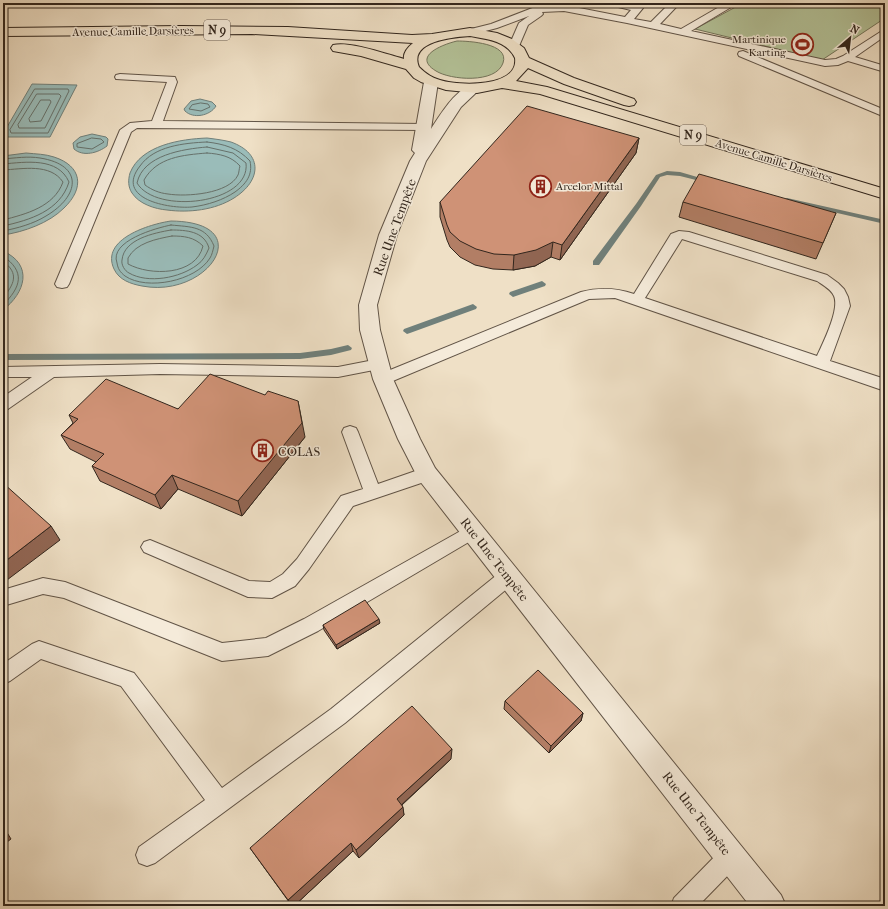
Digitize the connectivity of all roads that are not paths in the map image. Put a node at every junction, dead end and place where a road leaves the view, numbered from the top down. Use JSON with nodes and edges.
{"nodes":[{"id":1,"x":616,"y":3,"type":"edge"},
{"id":2,"x":675,"y":3,"type":"edge"},
{"id":3,"x":733,"y":3,"type":"edge"},
{"id":4,"x":532,"y":6,"type":"edge"},
{"id":5,"x":640,"y":6,"type":"edge"},
{"id":6,"x":555,"y":8,"type":"junction"},
{"id":7,"x":628,"y":20,"type":"junction"},
{"id":8,"x":653,"y":26,"type":"junction"},
{"id":9,"x":3,"y":32,"type":"edge"},
{"id":10,"x":470,"y":32,"type":"junction"},
{"id":11,"x":683,"y":32,"type":"junction"},
{"id":12,"x":885,"y":32,"type":"edge"},
{"id":13,"x":430,"y":38,"type":"junction"},
{"id":14,"x":3,"y":41,"type":"edge"},
{"id":15,"x":514,"y":46,"type":"junction"},
{"id":16,"x":847,"y":58,"type":"junction"},
{"id":17,"x":522,"y":60,"type":"junction"},
{"id":18,"x":412,"y":66,"type":"junction"},
{"id":19,"x":885,"y":69,"type":"edge"},
{"id":20,"x":120,"y":77,"type":"dead end"},
{"id":21,"x":431,"y":82,"type":"junction"},
{"id":22,"x":500,"y":83,"type":"junction"},
{"id":23,"x":474,"y":88,"type":"junction"},
{"id":24,"x":885,"y":114,"type":"edge"},
{"id":25,"x":156,"y":124,"type":"junction"},
{"id":26,"x":424,"y":127,"type":"junction"},
{"id":27,"x":418,"y":161,"type":"junction"},
{"id":28,"x":878,"y":177,"type":"dead end"},
{"id":29,"x":885,"y":194,"type":"edge"},
{"id":30,"x":62,"y":284,"type":"dead end"},
{"id":31,"x":637,"y":300,"type":"junction"},
{"id":32,"x":822,"y":364,"type":"junction"},
{"id":33,"x":3,"y":372,"type":"edge"},
{"id":34,"x":51,"y":372,"type":"junction"},
{"id":35,"x":381,"y":372,"type":"junction"},
{"id":36,"x":885,"y":385,"type":"edge"},
{"id":37,"x":3,"y":405,"type":"edge"},
{"id":38,"x":350,"y":432,"type":"dead end"},
{"id":39,"x":427,"y":474,"type":"junction"},
{"id":40,"x":372,"y":492,"type":"junction"},
{"id":41,"x":473,"y":531,"type":"junction"},
{"id":42,"x":150,"y":547,"type":"dead end"},
{"id":43,"x":509,"y":576,"type":"junction"},
{"id":44,"x":3,"y":598,"type":"edge"},
{"id":45,"x":3,"y":675,"type":"edge"},
{"id":46,"x":219,"y":802,"type":"junction"},
{"id":47,"x":147,"y":855,"type":"dead end"},
{"id":48,"x":731,"y":856,"type":"junction"},
{"id":49,"x":682,"y":906,"type":"edge"},
{"id":50,"x":770,"y":906,"type":"edge"}],
"edges":[{"from":1,"to":5,"type":"lane"},
{"from":2,"to":8,"type":"lane"},
{"from":3,"to":11,"type":"lane"},
{"from":4,"to":6,"type":"lane"},
{"from":4,"to":10,"type":"lane"},
{"from":5,"to":7,"type":"lane"},
{"from":6,"to":7,"type":"lane"},
{"from":6,"to":15,"type":"lane"},
{"from":7,"to":8,"type":"lane"},
{"from":8,"to":11,"type":"lane"},
{"from":9,"to":13,"type":"main road","name":"Avenue Camille Darsières","number":"N 9"},
{"from":10,"to":13,"type":"main road"},
{"from":10,"to":15,"type":"main road"},
{"from":11,"to":16,"type":"lane"},
{"from":11,"to":24,"type":"lane"},
{"from":12,"to":16,"type":"lane"},
{"from":13,"to":18,"type":"main road"},
{"from":14,"to":18,"type":"main road","name":"Avenue Camille Darsières","number":"N 9"},
{"from":15,"to":17,"type":"main road"},
{"from":16,"to":19,"type":"lane"},
{"from":17,"to":22,"type":"main road"},
{"from":17,"to":28,"type":"main road","name":"Avenue Camille Darsières","number":"N 9"},
{"from":18,"to":21,"type":"main road"},
{"from":20,"to":25,"type":"lane"},
{"from":21,"to":23,"type":"main road"},
{"from":21,"to":26,"type":"street","name":"Rue Une Tempête"},
{"from":22,"to":23,"type":"main road"},
{"from":22,"to":29,"type":"main road","name":"Avenue Camille Darsières","number":"N 9"},
{"from":23,"to":27,"type":"street","name":"Rue Une Tempête"},
{"from":25,"to":26,"type":"lane"},
{"from":25,"to":30,"type":"lane"},
{"from":26,"to":27,"type":"street","name":"Rue Une Tempête"},
{"from":27,"to":35,"type":"street","name":"Rue Une Tempête"},
{"from":31,"to":32,"type":"lane"},
{"from":31,"to":32,"type":"lane"},
{"from":31,"to":35,"type":"lane"},
{"from":32,"to":36,"type":"lane"},
{"from":33,"to":34,"type":"lane"},
{"from":34,"to":35,"type":"lane"},
{"from":34,"to":37,"type":"lane"},
{"from":35,"to":39,"type":"street","name":"Rue Une Tempête"},
{"from":38,"to":40,"type":"lane"},
{"from":39,"to":40,"type":"lane"},
{"from":39,"to":41,"type":"street","name":"Rue Une Tempête"},
{"from":40,"to":42,"type":"lane"},
{"from":41,"to":43,"type":"street","name":"Rue Une Tempête"},
{"from":41,"to":44,"type":"lane"},
{"from":43,"to":46,"type":"lane"},
{"from":43,"to":48,"type":"street","name":"Rue Une Tempête"},
{"from":45,"to":46,"type":"lane"},
{"from":46,"to":47,"type":"lane"},
{"from":48,"to":49,"type":"lane"},
{"from":48,"to":50,"type":"street","name":"Rue Une Tempête"}]}
